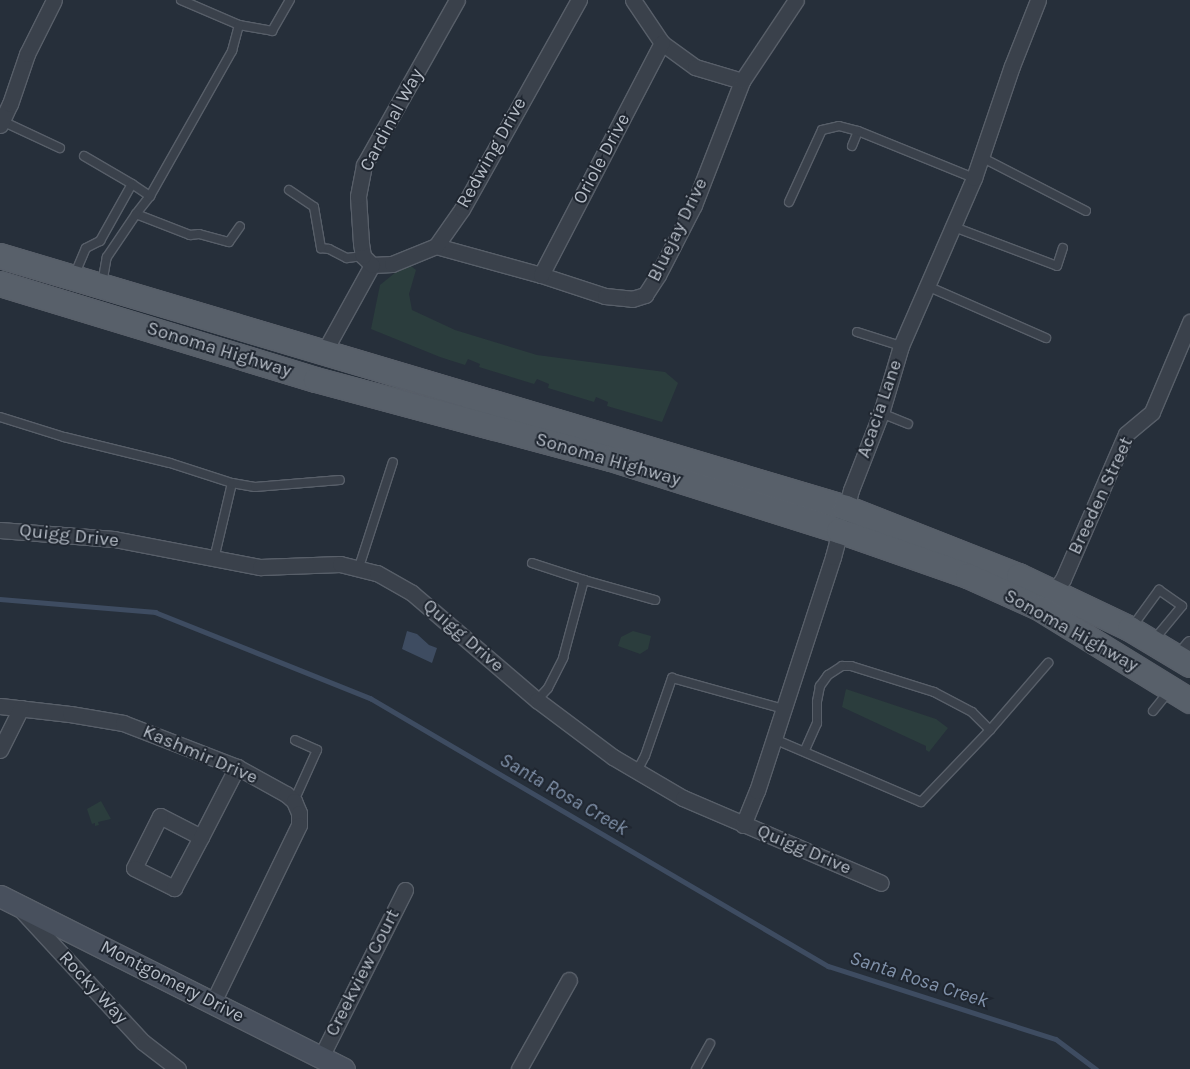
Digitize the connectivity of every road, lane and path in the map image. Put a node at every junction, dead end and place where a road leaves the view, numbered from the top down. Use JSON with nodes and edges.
{"nodes":[{"id":1,"x":54,"y":0,"type":"edge"},
{"id":2,"x":181,"y":0,"type":"edge"},
{"id":3,"x":290,"y":0,"type":"edge"},
{"id":4,"x":457,"y":0,"type":"edge"},
{"id":5,"x":579,"y":0,"type":"edge"},
{"id":6,"x":633,"y":0,"type":"edge"},
{"id":7,"x":796,"y":0,"type":"edge"},
{"id":8,"x":1038,"y":0,"type":"edge"},
{"id":9,"x":239,"y":25,"type":"junction"},
{"id":10,"x":662,"y":44,"type":"junction"},
{"id":11,"x":742,"y":81,"type":"junction"},
{"id":12,"x":1,"y":123,"type":"edge"},
{"id":13,"x":858,"y":131,"type":"junction"},
{"id":14,"x":852,"y":146,"type":"dead end"},
{"id":15,"x":60,"y":148,"type":"dead end"},
{"id":16,"x":84,"y":156,"type":"dead end"},
{"id":17,"x":980,"y":157,"type":"junction"},
{"id":18,"x":974,"y":178,"type":"junction"},
{"id":19,"x":132,"y":184,"type":"junction"},
{"id":20,"x":289,"y":190,"type":"dead end"},
{"id":21,"x":150,"y":196,"type":"junction"},
{"id":22,"x":789,"y":202,"type":"dead end"},
{"id":23,"x":1086,"y":211,"type":"dead end"},
{"id":24,"x":136,"y":214,"type":"junction"},
{"id":25,"x":240,"y":226,"type":"dead end"},
{"id":26,"x":954,"y":227,"type":"junction"},
{"id":27,"x":100,"y":241,"type":"junction"},
{"id":28,"x":436,"y":246,"type":"junction"},
{"id":29,"x":114,"y":247,"type":"junction"},
{"id":30,"x":1063,"y":248,"type":"dead end"},
{"id":31,"x":0,"y":256,"type":"edge"},
{"id":32,"x":367,"y":260,"type":"junction"},
{"id":33,"x":541,"y":275,"type":"junction"},
{"id":34,"x":73,"y":278,"type":"junction"},
{"id":35,"x":0,"y":284,"type":"edge"},
{"id":36,"x":102,"y":286,"type":"junction"},
{"id":37,"x":926,"y":286,"type":"junction"},
{"id":38,"x":1190,"y":322,"type":"edge"},
{"id":39,"x":857,"y":332,"type":"dead end"},
{"id":40,"x":1046,"y":338,"type":"dead end"},
{"id":41,"x":901,"y":346,"type":"junction"},
{"id":42,"x":324,"y":352,"type":"junction"},
{"id":43,"x":316,"y":380,"type":"junction"},
{"id":44,"x":881,"y":413,"type":"junction"},
{"id":45,"x":0,"y":417,"type":"edge"},
{"id":46,"x":908,"y":424,"type":"dead end"},
{"id":47,"x":393,"y":462,"type":"dead end"},
{"id":48,"x":340,"y":480,"type":"dead end"},
{"id":49,"x":232,"y":483,"type":"junction"},
{"id":50,"x":846,"y":508,"type":"junction"},
{"id":51,"x":0,"y":530,"type":"edge"},
{"id":52,"x":839,"y":530,"type":"junction"},
{"id":53,"x":214,"y":560,"type":"junction"},
{"id":54,"x":532,"y":563,"type":"dead end"},
{"id":55,"x":359,"y":567,"type":"junction"},
{"id":56,"x":584,"y":580,"type":"junction"},
{"id":57,"x":1053,"y":592,"type":"junction"},
{"id":58,"x":655,"y":600,"type":"dead end"},
{"id":59,"x":1130,"y":629,"type":"junction"},
{"id":60,"x":1152,"y":643,"type":"junction"},
{"id":61,"x":1186,"y":655,"type":"edge"},
{"id":62,"x":1048,"y":663,"type":"dead end"},
{"id":63,"x":1181,"y":695,"type":"edge"},
{"id":64,"x":537,"y":700,"type":"junction"},
{"id":65,"x":0,"y":706,"type":"edge"},
{"id":66,"x":20,"y":708,"type":"junction"},
{"id":67,"x":784,"y":709,"type":"junction"},
{"id":68,"x":1153,"y":711,"type":"dead end"},
{"id":69,"x":990,"y":730,"type":"junction"},
{"id":70,"x":774,"y":738,"type":"junction"},
{"id":71,"x":295,"y":740,"type":"dead end"},
{"id":72,"x":0,"y":750,"type":"edge"},
{"id":73,"x":805,"y":750,"type":"junction"},
{"id":74,"x":237,"y":767,"type":"junction"},
{"id":75,"x":637,"y":771,"type":"junction"},
{"id":76,"x":294,"y":801,"type":"junction"},
{"id":77,"x":743,"y":825,"type":"junction"},
{"id":78,"x":201,"y":837,"type":"junction"},
{"id":79,"x":881,"y":883,"type":"dead end"},
{"id":80,"x":405,"y":890,"type":"dead end"},
{"id":81,"x":6,"y":898,"type":"edge"},
{"id":82,"x":569,"y":980,"type":"dead end"},
{"id":83,"x":213,"y":1002,"type":"junction"},
{"id":84,"x":710,"y":1044,"type":"dead end"},
{"id":85,"x":321,"y":1057,"type":"junction"},
{"id":86,"x":178,"y":1069,"type":"edge"},
{"id":87,"x":344,"y":1069,"type":"edge"},
{"id":88,"x":519,"y":1069,"type":"edge"},
{"id":89,"x":696,"y":1069,"type":"edge"}],
"edges":[{"from":1,"to":12,"type":"street"},
{"from":2,"to":9,"type":"lane"},
{"from":3,"to":9,"type":"lane"},
{"from":4,"to":32,"type":"street","name":"Cardinal Way"},
{"from":5,"to":28,"type":"street","name":"Redwing Drive"},
{"from":6,"to":10,"type":"street"},
{"from":7,"to":11,"type":"street","name":"Bluejay Drive"},
{"from":8,"to":17,"type":"street","name":"Acacia Lane"},
{"from":9,"to":21,"type":"lane"},
{"from":10,"to":11,"type":"street"},
{"from":10,"to":33,"type":"street","name":"Oriole Drive"},
{"from":11,"to":33,"type":"street","name":"Bluejay Drive"},
{"from":12,"to":15,"type":"lane"},
{"from":13,"to":14,"type":"lane"},
{"from":13,"to":18,"type":"lane"},
{"from":13,"to":22,"type":"lane"},
{"from":16,"to":19,"type":"lane"},
{"from":17,"to":18,"type":"street","name":"Acacia Lane"},
{"from":17,"to":23,"type":"lane"},
{"from":18,"to":26,"type":"street","name":"Acacia Lane"},
{"from":19,"to":21,"type":"lane"},
{"from":19,"to":27,"type":"lane"},
{"from":20,"to":32,"type":"lane"},
{"from":21,"to":24,"type":"lane"},
{"from":24,"to":25,"type":"lane"},
{"from":24,"to":29,"type":"lane"},
{"from":26,"to":30,"type":"lane"},
{"from":26,"to":37,"type":"street","name":"Acacia Lane"},
{"from":27,"to":29,"type":"lane"},
{"from":27,"to":34,"type":"lane"},
{"from":28,"to":32,"type":"street"},
{"from":28,"to":33,"type":"street","name":"Bluejay Drive"},
{"from":29,"to":36,"type":"lane"},
{"from":31,"to":34,"type":"main road","name":"Sonoma Highway"},
{"from":32,"to":42,"type":"street"},
{"from":34,"to":36,"type":"main road","name":"Sonoma Highway"},
{"from":35,"to":43,"type":"main road","name":"Sonoma Highway"},
{"from":36,"to":42,"type":"main road","name":"Sonoma Highway"},
{"from":37,"to":40,"type":"lane"},
{"from":37,"to":41,"type":"street","name":"Acacia Lane"},
{"from":38,"to":57,"type":"street","name":"Breeden Street"},
{"from":39,"to":41,"type":"lane"},
{"from":41,"to":44,"type":"street","name":"Acacia Lane"},
{"from":42,"to":43,"type":"main road"},
{"from":42,"to":50,"type":"main road","name":"Sonoma Highway"},
{"from":43,"to":52,"type":"main road","name":"Sonoma Highway"},
{"from":44,"to":46,"type":"lane"},
{"from":44,"to":50,"type":"street","name":"Acacia Lane"},
{"from":45,"to":49,"type":"lane"},
{"from":47,"to":55,"type":"lane"},
{"from":48,"to":49,"type":"lane"},
{"from":49,"to":53,"type":"lane"},
{"from":50,"to":52,"type":"street","name":"Acacia Lane"},
{"from":50,"to":57,"type":"main road","name":"Sonoma Highway"},
{"from":51,"to":53,"type":"street","name":"Quigg Drive"},
{"from":52,"to":63,"type":"main road","name":"Sonoma Highway"},
{"from":52,"to":67,"type":"street","name":"Acacia Lane"},
{"from":53,"to":55,"type":"street","name":"Quigg Drive"},
{"from":54,"to":56,"type":"lane"},
{"from":55,"to":64,"type":"street","name":"Quigg Drive"},
{"from":56,"to":58,"type":"lane"},
{"from":56,"to":64,"type":"lane"},
{"from":57,"to":59,"type":"main road","name":"Sonoma Highway"},
{"from":59,"to":60,"type":"main road","name":"Sonoma Highway"},
{"from":59,"to":60,"type":"lane"},
{"from":60,"to":61,"type":"main road","name":"Sonoma Highway"},
{"from":62,"to":69,"type":"lane"},
{"from":63,"to":68,"type":"lane"},
{"from":64,"to":75,"type":"street","name":"Quigg Drive"},
{"from":65,"to":66,"type":"street","name":"Kashmir Drive"},
{"from":66,"to":72,"type":"street"},
{"from":66,"to":74,"type":"street","name":"Kashmir Drive"},
{"from":67,"to":70,"type":"street","name":"Acacia Lane"},
{"from":67,"to":75,"type":"lane"},
{"from":69,"to":73,"type":"lane"},
{"from":69,"to":73,"type":"lane"},
{"from":70,"to":73,"type":"lane"},
{"from":70,"to":77,"type":"street","name":"Acacia Lane"},
{"from":71,"to":76,"type":"lane"},
{"from":74,"to":76,"type":"street","name":"Kashmir Drive"},
{"from":74,"to":78,"type":"street"},
{"from":75,"to":77,"type":"street","name":"Quigg Drive"},
{"from":76,"to":83,"type":"street"},
{"from":77,"to":79,"type":"street","name":"Quigg Drive"},
{"from":78,"to":78,"type":"street"},
{"from":80,"to":85,"type":"street","name":"Creekview Court"},
{"from":81,"to":83,"type":"street","name":"Montgomery Drive"},
{"from":81,"to":86,"type":"street","name":"Rocky Way"},
{"from":82,"to":88,"type":"street"},
{"from":83,"to":85,"type":"street","name":"Montgomery Drive"},
{"from":84,"to":89,"type":"lane"},
{"from":85,"to":87,"type":"street","name":"Montgomery Drive"}]}
